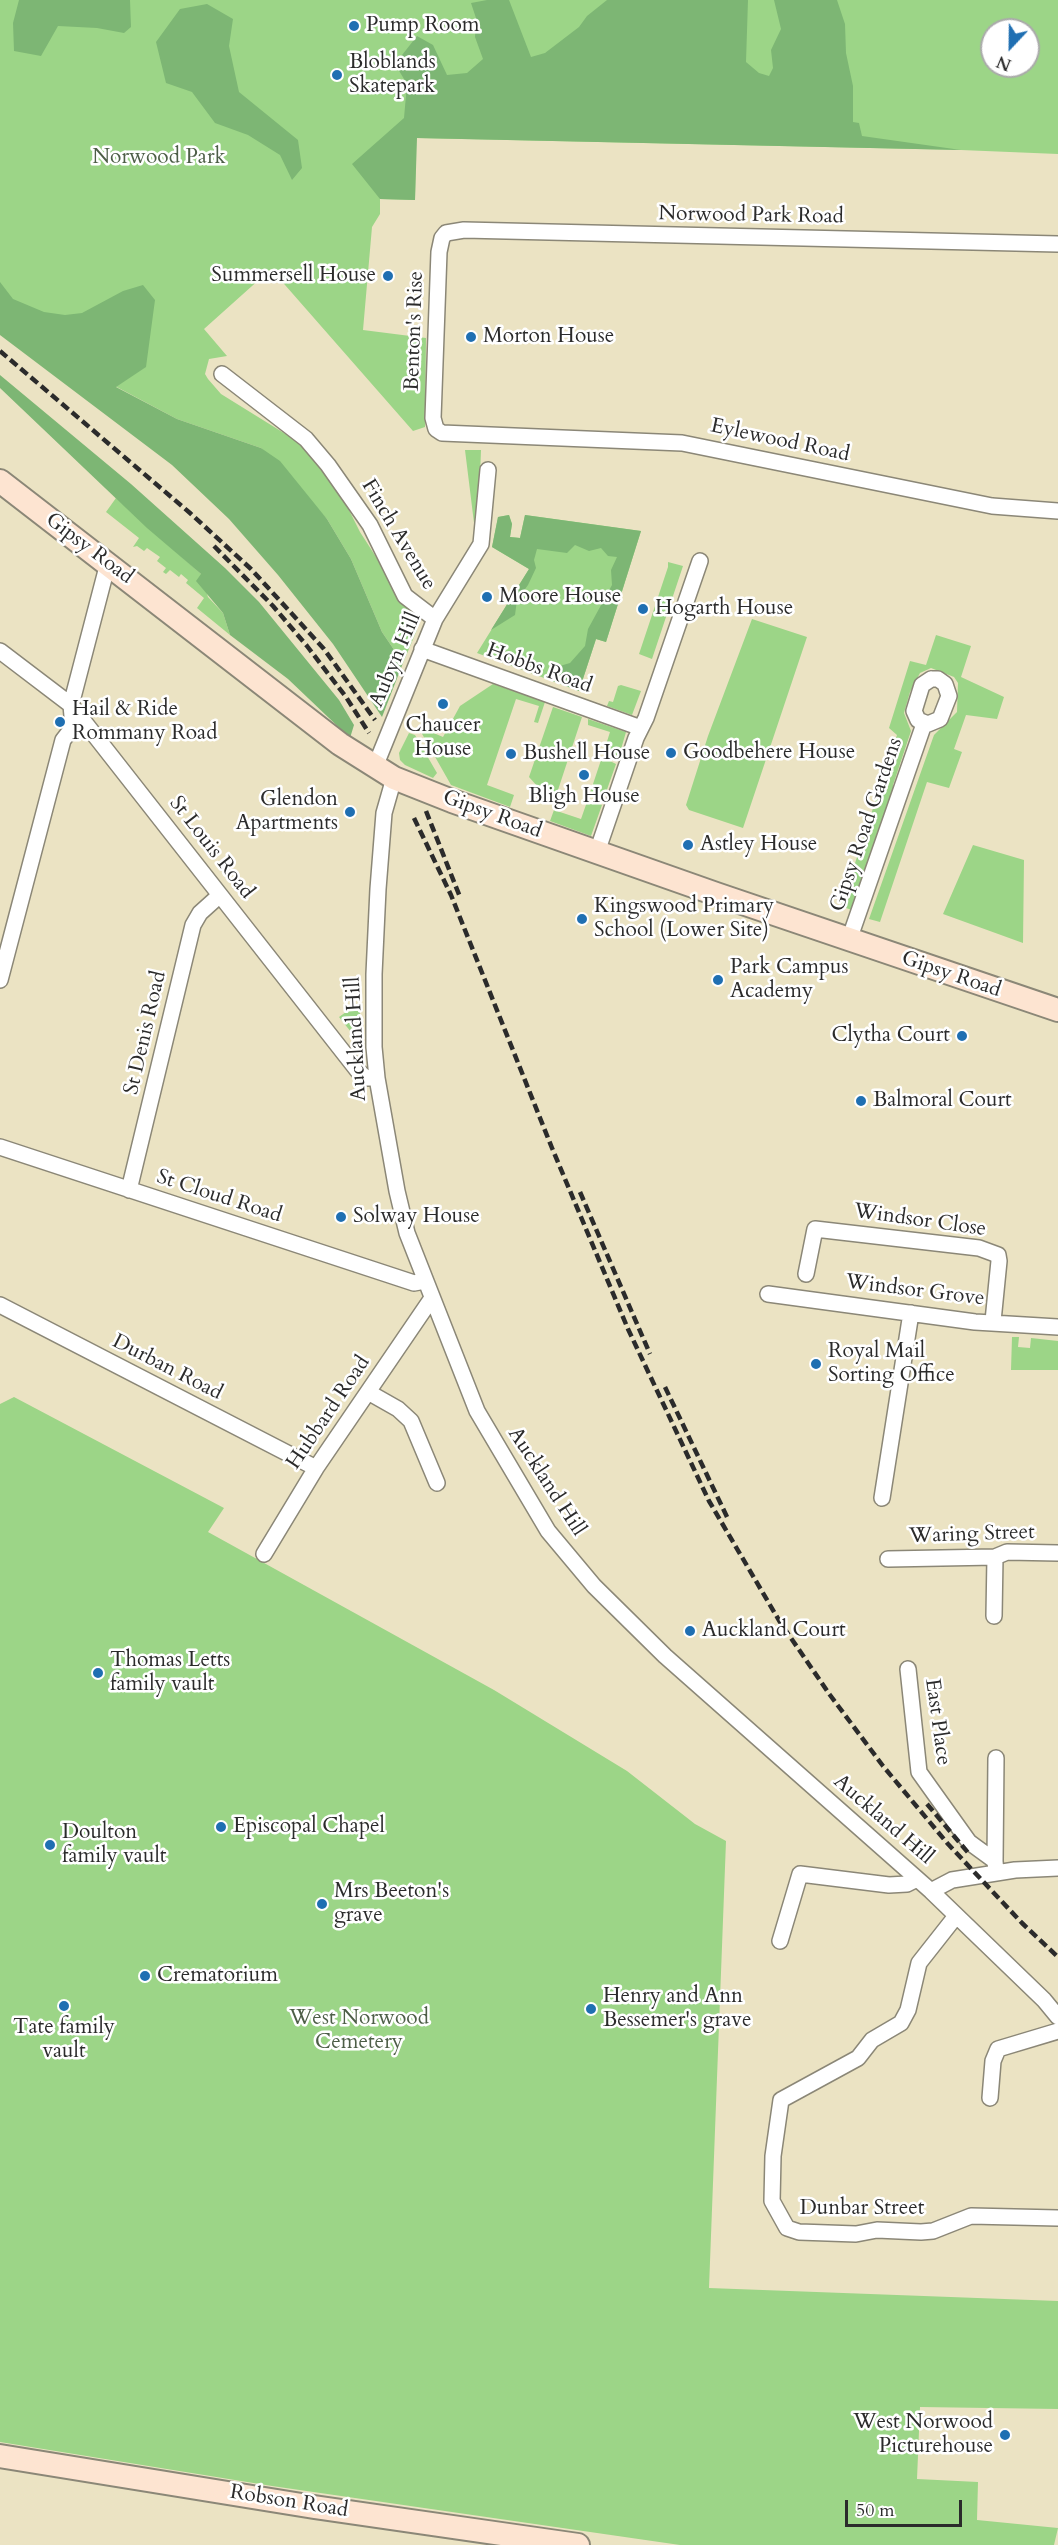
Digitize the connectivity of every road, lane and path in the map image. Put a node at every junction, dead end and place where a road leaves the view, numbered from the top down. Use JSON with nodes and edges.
{"nodes":[{"id":1,"x":443,"y":234,"type":"joint"},
{"id":2,"x":1058,"y":244,"type":"edge"},
{"id":3,"x":222,"y":374,"type":"dead end"},
{"id":4,"x":436,"y":429,"type":"joint"},
{"id":5,"x":488,"y":470,"type":"dead end"},
{"id":6,"x":0,"y":481,"type":"edge"},
{"id":7,"x":1058,"y":511,"type":"edge"},
{"id":8,"x":700,"y":561,"type":"dead end"},
{"id":9,"x":108,"y":563,"type":"junction"},
{"id":10,"x":435,"y":619,"type":"junction"},
{"id":11,"x":422,"y":649,"type":"junction"},
{"id":12,"x":0,"y":651,"type":"edge"},
{"id":13,"x":71,"y":705,"type":"junction"},
{"id":14,"x":924,"y":724,"type":"dead end"},
{"id":15,"x":641,"y":728,"type":"junction"},
{"id":16,"x":373,"y":766,"type":"junction"},
{"id":17,"x":394,"y":778,"type":"junction"},
{"id":18,"x":597,"y":852,"type":"junction"},
{"id":19,"x":220,"y":895,"type":"junction"},
{"id":20,"x":849,"y":940,"type":"junction"},
{"id":21,"x":0,"y":980,"type":"edge"},
{"id":22,"x":1058,"y":1010,"type":"edge"},
{"id":23,"x":376,"y":1078,"type":"junction"},
{"id":24,"x":0,"y":1147,"type":"edge"},
{"id":25,"x":129,"y":1190,"type":"junction"},
{"id":26,"x":806,"y":1274,"type":"dead end"},
{"id":27,"x":425,"y":1281,"type":"junction"},
{"id":28,"x":768,"y":1294,"type":"dead end"},
{"id":29,"x":432,"y":1298,"type":"junction"},
{"id":30,"x":0,"y":1305,"type":"edge"},
{"id":31,"x":911,"y":1313,"type":"junction"},
{"id":32,"x":993,"y":1321,"type":"junction"},
{"id":33,"x":1058,"y":1327,"type":"edge"},
{"id":34,"x":368,"y":1392,"type":"junction"},
{"id":35,"x":316,"y":1468,"type":"junction"},
{"id":36,"x":437,"y":1483,"type":"dead end"},
{"id":37,"x":882,"y":1498,"type":"dead end"},
{"id":38,"x":1058,"y":1553,"type":"edge"},
{"id":39,"x":264,"y":1554,"type":"dead end"},
{"id":40,"x":995,"y":1557,"type":"junction"},
{"id":41,"x":888,"y":1559,"type":"dead end"},
{"id":42,"x":994,"y":1616,"type":"dead end"},
{"id":43,"x":908,"y":1669,"type":"dead end"},
{"id":44,"x":996,"y":1758,"type":"dead end"},
{"id":45,"x":996,"y":1867,"type":"junction"},
{"id":46,"x":1058,"y":1868,"type":"edge"},
{"id":47,"x":917,"y":1879,"type":"junction"},
{"id":48,"x":931,"y":1891,"type":"junction"},
{"id":49,"x":956,"y":1916,"type":"junction"},
{"id":50,"x":780,"y":1941,"type":"dead end"},
{"id":51,"x":1058,"y":2017,"type":"edge"},
{"id":52,"x":1058,"y":2031,"type":"edge"},
{"id":53,"x":990,"y":2098,"type":"dead end"},
{"id":54,"x":1058,"y":2218,"type":"edge"},
{"id":55,"x":0,"y":2456,"type":"edge"},
{"id":56,"x":578,"y":2545,"type":"edge"}],
"edges":[{"from":1,"to":2,"type":"street","name":"Norwood Park Road"},
{"from":1,"to":4,"type":"street","name":"Benton's Rise"},
{"from":3,"to":10,"type":"street","name":"Finch Avenue"},
{"from":4,"to":7,"type":"street","name":"Eylewood Road"},
{"from":5,"to":10,"type":"street","name":"Aubyn Hill"},
{"from":6,"to":9,"type":"street","name":"Gipsy Road"},
{"from":8,"to":15,"type":"street"},
{"from":9,"to":13,"type":"street"},
{"from":9,"to":16,"type":"street","name":"Gipsy Road"},
{"from":10,"to":11,"type":"street","name":"Aubyn Hill"},
{"from":11,"to":15,"type":"street","name":"Hobbs Road"},
{"from":11,"to":16,"type":"street","name":"Aubyn Hill"},
{"from":12,"to":13,"type":"street","name":"St Louis Road"},
{"from":13,"to":19,"type":"street","name":"St Louis Road"},
{"from":13,"to":21,"type":"street"},
{"from":14,"to":20,"type":"street","name":"Gipsy Road Gardens"},
{"from":15,"to":18,"type":"street"},
{"from":16,"to":17,"type":"street","name":"Gipsy Road"},
{"from":17,"to":18,"type":"street","name":"Gipsy Road"},
{"from":17,"to":23,"type":"street","name":"Auckland Hill"},
{"from":18,"to":20,"type":"street","name":"Gipsy Road"},
{"from":19,"to":23,"type":"street","name":"St Louis Road"},
{"from":19,"to":25,"type":"street","name":"St Denis Road"},
{"from":20,"to":22,"type":"street","name":"Gipsy Road"},
{"from":23,"to":27,"type":"street","name":"Auckland Hill"},
{"from":24,"to":25,"type":"street","name":"St Cloud Road"},
{"from":25,"to":27,"type":"street","name":"St Cloud Road"},
{"from":26,"to":32,"type":"street","name":"Windsor Close"},
{"from":27,"to":29,"type":"street","name":"Auckland Hill"},
{"from":28,"to":31,"type":"street","name":"Windsor Grove"},
{"from":29,"to":34,"type":"street","name":"Hubbard Road"},
{"from":29,"to":47,"type":"street","name":"Auckland Hill"},
{"from":30,"to":35,"type":"street","name":"Durban Road"},
{"from":31,"to":32,"type":"street","name":"Windsor Grove"},
{"from":31,"to":37,"type":"street"},
{"from":32,"to":33,"type":"street","name":"Windsor Grove"},
{"from":34,"to":35,"type":"street","name":"Hubbard Road"},
{"from":34,"to":36,"type":"street"},
{"from":35,"to":39,"type":"street","name":"Hubbard Road"},
{"from":38,"to":40,"type":"street","name":"Waring Street"},
{"from":40,"to":41,"type":"street","name":"Waring Street"},
{"from":40,"to":42,"type":"street"},
{"from":43,"to":45,"type":"street","name":"East Place"},
{"from":44,"to":45,"type":"street"},
{"from":45,"to":46,"type":"street"},
{"from":45,"to":48,"type":"street"},
{"from":47,"to":48,"type":"street","name":"Auckland Hill"},
{"from":47,"to":50,"type":"street"},
{"from":48,"to":49,"type":"street","name":"Auckland Hill"},
{"from":49,"to":51,"type":"street","name":"Auckland Hill"},
{"from":49,"to":54,"type":"street","name":"Dunbar Street"},
{"from":52,"to":53,"type":"street"},
{"from":55,"to":56,"type":"street","name":"Robson Road"}]}
